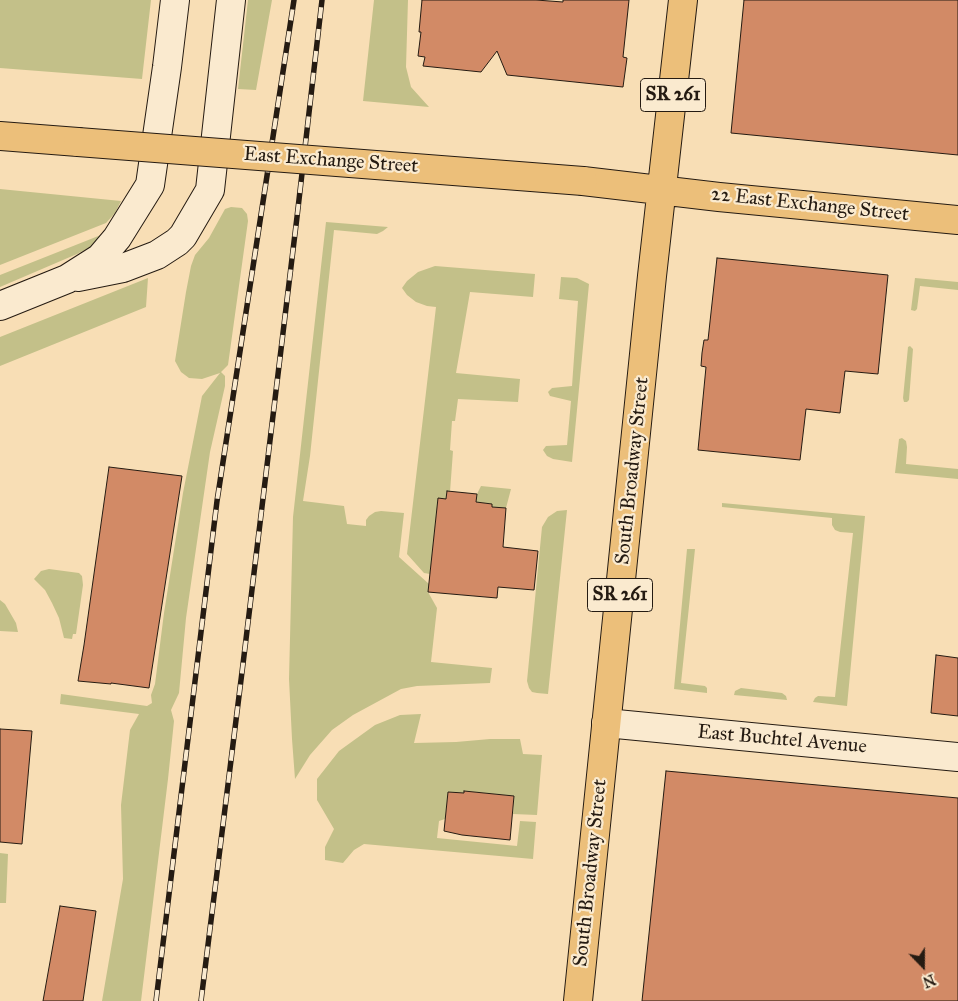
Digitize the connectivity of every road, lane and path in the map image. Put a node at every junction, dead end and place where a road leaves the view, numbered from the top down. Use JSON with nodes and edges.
{"nodes":[{"id":1,"x":175,"y":0,"type":"edge"},
{"id":2,"x":231,"y":0,"type":"edge"},
{"id":3,"x":683,"y":0,"type":"edge"},
{"id":4,"x":0,"y":136,"type":"edge"},
{"id":5,"x":662,"y":190,"type":"junction"},
{"id":6,"x":958,"y":220,"type":"edge"},
{"id":7,"x":67,"y":279,"type":"junction"},
{"id":8,"x":0,"y":306,"type":"edge"},
{"id":9,"x":606,"y":723,"type":"junction"},
{"id":10,"x":958,"y":757,"type":"edge"},
{"id":11,"x":578,"y":1001,"type":"edge"}],
"edges":[{"from":1,"to":7,"type":"main road"},
{"from":2,"to":7,"type":"main road"},
{"from":3,"to":5,"type":"main road","name":"South Broadway Street","number":"SR 261"},
{"from":4,"to":5,"type":"main road","name":"East Exchange Street","bridge":true},
{"from":5,"to":6,"type":"main road","name":"22 East Exchange Street"},
{"from":5,"to":9,"type":"main road","name":"South Broadway Street","number":"SR 261"},
{"from":7,"to":8,"type":"main road"},
{"from":9,"to":10,"type":"main road","name":"East Buchtel Avenue"},
{"from":9,"to":11,"type":"main road","name":"South Broadway Street","number":"SR 261"}]}
